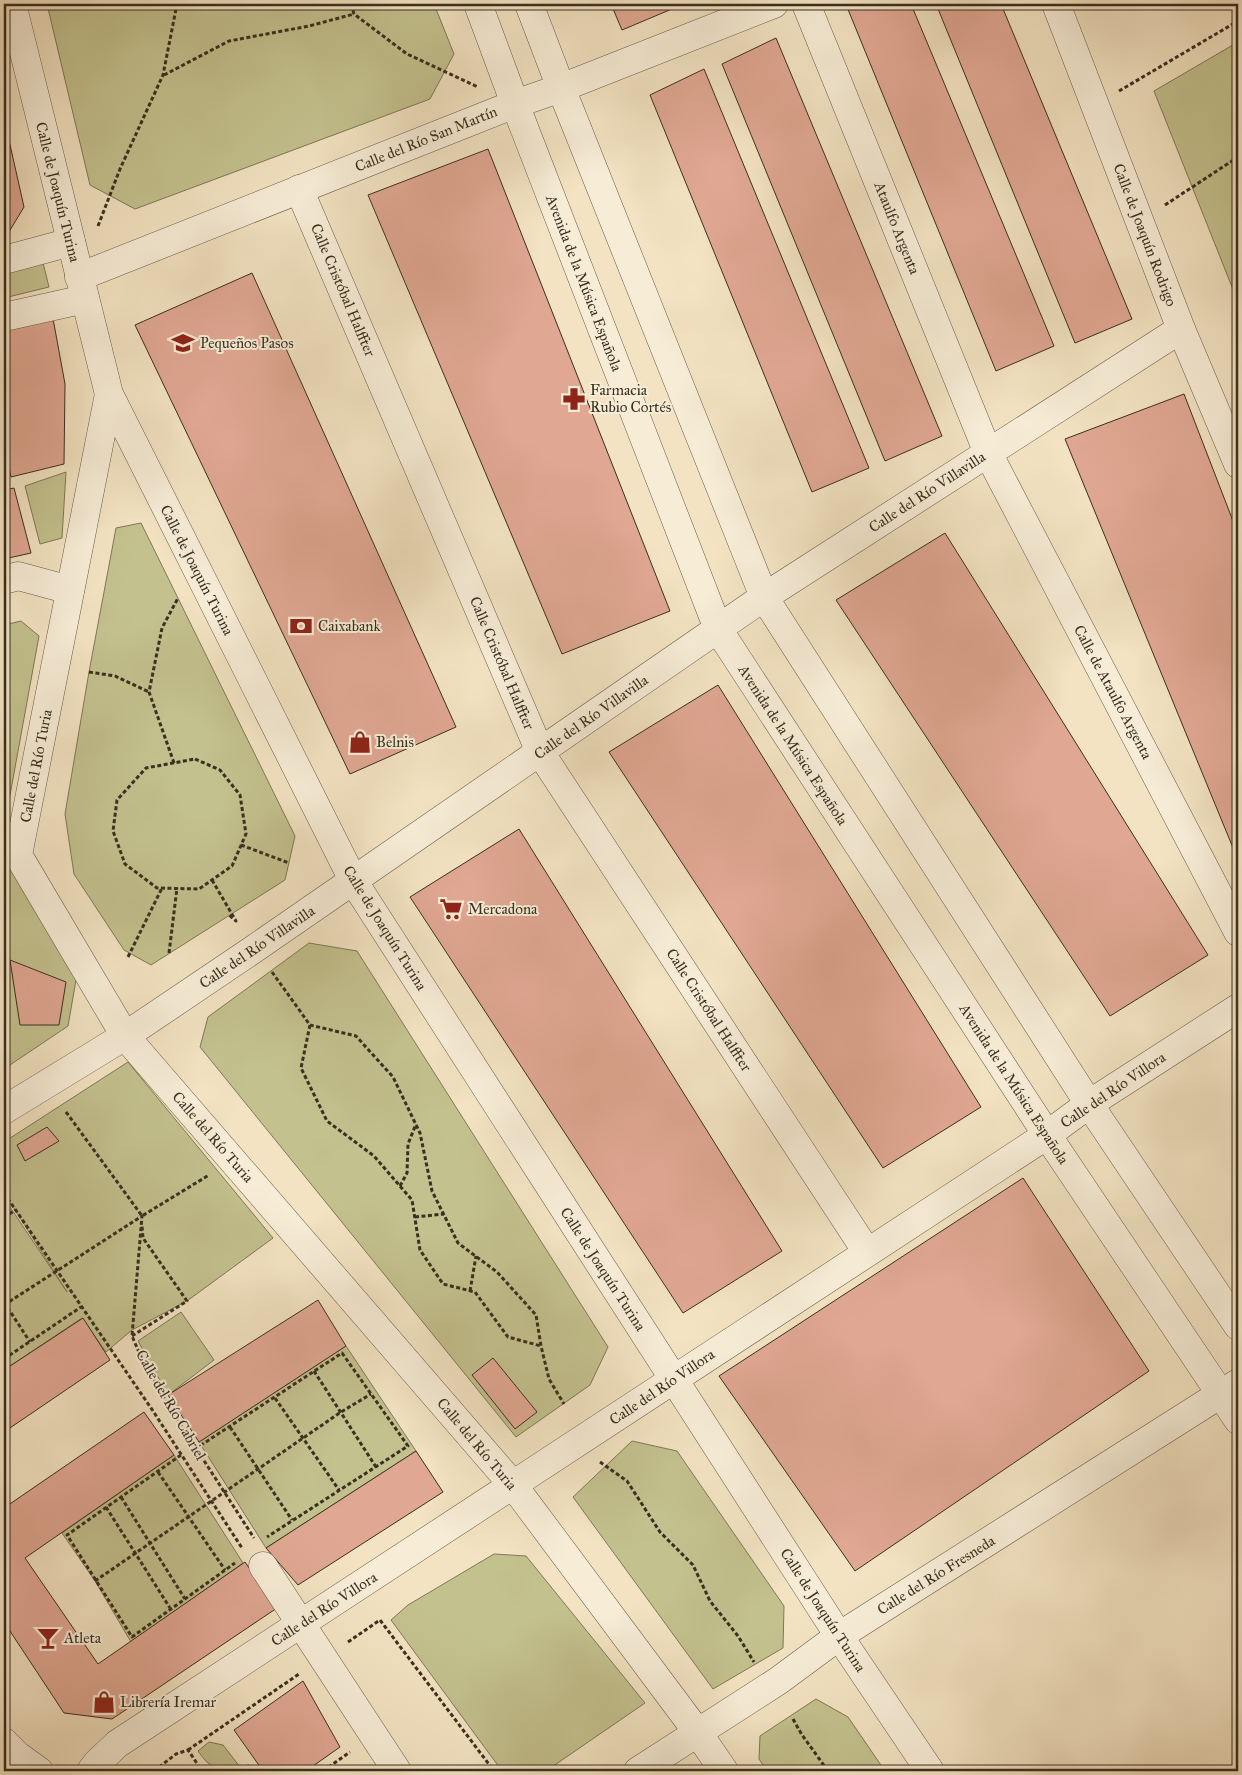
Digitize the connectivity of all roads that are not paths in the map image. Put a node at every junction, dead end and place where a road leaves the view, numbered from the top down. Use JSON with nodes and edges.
{"nodes":[{"id":1,"x":12,"y":4,"type":"edge"},
{"id":2,"x":478,"y":4,"type":"edge"},
{"id":3,"x":529,"y":4,"type":"edge"},
{"id":4,"x":774,"y":4,"type":"edge"},
{"id":5,"x":806,"y":4,"type":"edge"},
{"id":6,"x":1056,"y":4,"type":"edge"},
{"id":7,"x":561,"y":88,"type":"junction"},
{"id":8,"x":515,"y":104,"type":"junction"},
{"id":9,"x":299,"y":190,"type":"junction"},
{"id":10,"x":71,"y":242,"type":"junction"},
{"id":11,"x":4,"y":260,"type":"edge"},
{"id":12,"x":82,"y":288,"type":"junction"},
{"id":13,"x":4,"y":317,"type":"edge"},
{"id":14,"x":1181,"y":329,"type":"junction"},
{"id":15,"x":109,"y":394,"type":"junction"},
{"id":16,"x":988,"y":453,"type":"junction"},
{"id":17,"x":1238,"y":464,"type":"edge"},
{"id":18,"x":4,"y":580,"type":"edge"},
{"id":19,"x":70,"y":590,"type":"junction"},
{"id":20,"x":764,"y":597,"type":"junction"},
{"id":21,"x":718,"y":629,"type":"junction"},
{"id":22,"x":540,"y":752,"type":"junction"},
{"id":23,"x":354,"y":882,"type":"junction"},
{"id":24,"x":1238,"y":932,"type":"edge"},
{"id":25,"x":1238,"y":1008,"type":"edge"},
{"id":26,"x":126,"y":1036,"type":"junction"},
{"id":27,"x":1089,"y":1104,"type":"junction"},
{"id":28,"x":4,"y":1110,"type":"edge"},
{"id":29,"x":1047,"y":1135,"type":"junction"},
{"id":30,"x":867,"y":1252,"type":"junction"},
{"id":31,"x":1238,"y":1326,"type":"edge"},
{"id":32,"x":674,"y":1378,"type":"junction"},
{"id":33,"x":1230,"y":1389,"type":"edge"},
{"id":34,"x":1238,"y":1420,"type":"edge"},
{"id":35,"x":513,"y":1485,"type":"junction"},
{"id":36,"x":252,"y":1556,"type":"road end"},
{"id":37,"x":301,"y":1624,"type":"junction"},
{"id":38,"x":839,"y":1636,"type":"junction"},
{"id":39,"x":698,"y":1733,"type":"junction"},
{"id":40,"x":4,"y":1742,"type":"edge"},
{"id":41,"x":4,"y":1756,"type":"edge"},
{"id":42,"x":9,"y":1771,"type":"edge"},
{"id":43,"x":39,"y":1771,"type":"edge"},
{"id":44,"x":91,"y":1771,"type":"edge"},
{"id":45,"x":397,"y":1771,"type":"edge"},
{"id":46,"x":638,"y":1771,"type":"edge"},
{"id":47,"x":724,"y":1771,"type":"edge"},
{"id":48,"x":930,"y":1771,"type":"edge"}],
"edges":[{"from":1,"to":10,"type":"street","name":"Calle de Joaquín Turina"},
{"from":2,"to":8,"type":"street","name":"Avenida de la Música Española"},
{"from":3,"to":7,"type":"street"},
{"from":4,"to":7,"type":"street","name":"Calle del Río San Martín"},
{"from":5,"to":16,"type":"street","name":"Ataulfo Argenta"},
{"from":6,"to":14,"type":"street","name":"Calle de Joaquín Rodrigo"},
{"from":7,"to":8,"type":"street","name":"Calle del Río San Martín"},
{"from":7,"to":20,"type":"street"},
{"from":8,"to":9,"type":"street","name":"Calle del Río San Martín"},
{"from":8,"to":21,"type":"street","name":"Avenida de la Música Española"},
{"from":9,"to":12,"type":"street","name":"Calle del Río San Martín"},
{"from":9,"to":22,"type":"street","name":"Calle Cristóbal Halffter"},
{"from":10,"to":11,"type":"street"},
{"from":10,"to":12,"type":"street","name":"Calle de Joaquín Turina"},
{"from":12,"to":13,"type":"street","name":"Calle del Río San Martín"},
{"from":12,"to":15,"type":"street","name":"Calle de Joaquín Turina"},
{"from":14,"to":16,"type":"street","name":"Calle del Río Villavilla"},
{"from":14,"to":17,"type":"street","name":"Calle de Joaquín Rodrigo"},
{"from":15,"to":19,"type":"street","name":"Calle del Río Turia"},
{"from":15,"to":23,"type":"street","name":"Calle de Joaquín Turina"},
{"from":16,"to":20,"type":"street","name":"Calle del Río Villavilla"},
{"from":16,"to":24,"type":"street","name":"Calle de Ataulfo Argenta"},
{"from":18,"to":19,"type":"street"},
{"from":19,"to":26,"type":"street","name":"Calle del Río Turia"},
{"from":20,"to":21,"type":"street","name":"Calle del Río Villavilla"},
{"from":20,"to":27,"type":"street"},
{"from":21,"to":22,"type":"street","name":"Calle del Río Villavilla"},
{"from":21,"to":29,"type":"street","name":"Avenida de la Música Española"},
{"from":22,"to":23,"type":"street","name":"Calle del Río Villavilla"},
{"from":22,"to":30,"type":"street","name":"Calle Cristóbal Halffter"},
{"from":23,"to":26,"type":"street","name":"Calle del Río Villavilla"},
{"from":23,"to":32,"type":"street","name":"Calle de Joaquín Turina"},
{"from":25,"to":27,"type":"street","name":"Calle del Río Villora"},
{"from":26,"to":28,"type":"street","name":"Calle del Río Villavilla"},
{"from":26,"to":35,"type":"street","name":"Calle del Río Turia"},
{"from":27,"to":29,"type":"street","name":"Calle del Río Villora"},
{"from":27,"to":31,"type":"street"},
{"from":29,"to":30,"type":"street","name":"Calle del Río Villora"},
{"from":29,"to":33,"type":"street","name":"Avenida de la Música Española"},
{"from":30,"to":32,"type":"street","name":"Calle del Río Villora"},
{"from":32,"to":35,"type":"street","name":"Calle del Río Villora"},
{"from":32,"to":38,"type":"street","name":"Calle de Joaquín Turina"},
{"from":33,"to":34,"type":"street","name":"Avenida de la Música Española"},
{"from":33,"to":38,"type":"street","name":"Calle del Río Fresneda"},
{"from":35,"to":37,"type":"street","name":"Calle del Río Villora"},
{"from":35,"to":39,"type":"street","name":"Calle del Río Turia"},
{"from":36,"to":37,"type":"street"},
{"from":37,"to":44,"type":"street","name":"Calle del Río Villora"},
{"from":37,"to":45,"type":"street"},
{"from":38,"to":39,"type":"street","name":"Calle del Río Fresneda"},
{"from":38,"to":48,"type":"street","name":"Calle de Joaquín Turina"},
{"from":39,"to":46,"type":"street","name":"Calle del Río Fresneda"},
{"from":39,"to":47,"type":"street","name":"Calle del Río Turia"},
{"from":40,"to":43,"type":"street"},
{"from":41,"to":42,"type":"street"}]}
